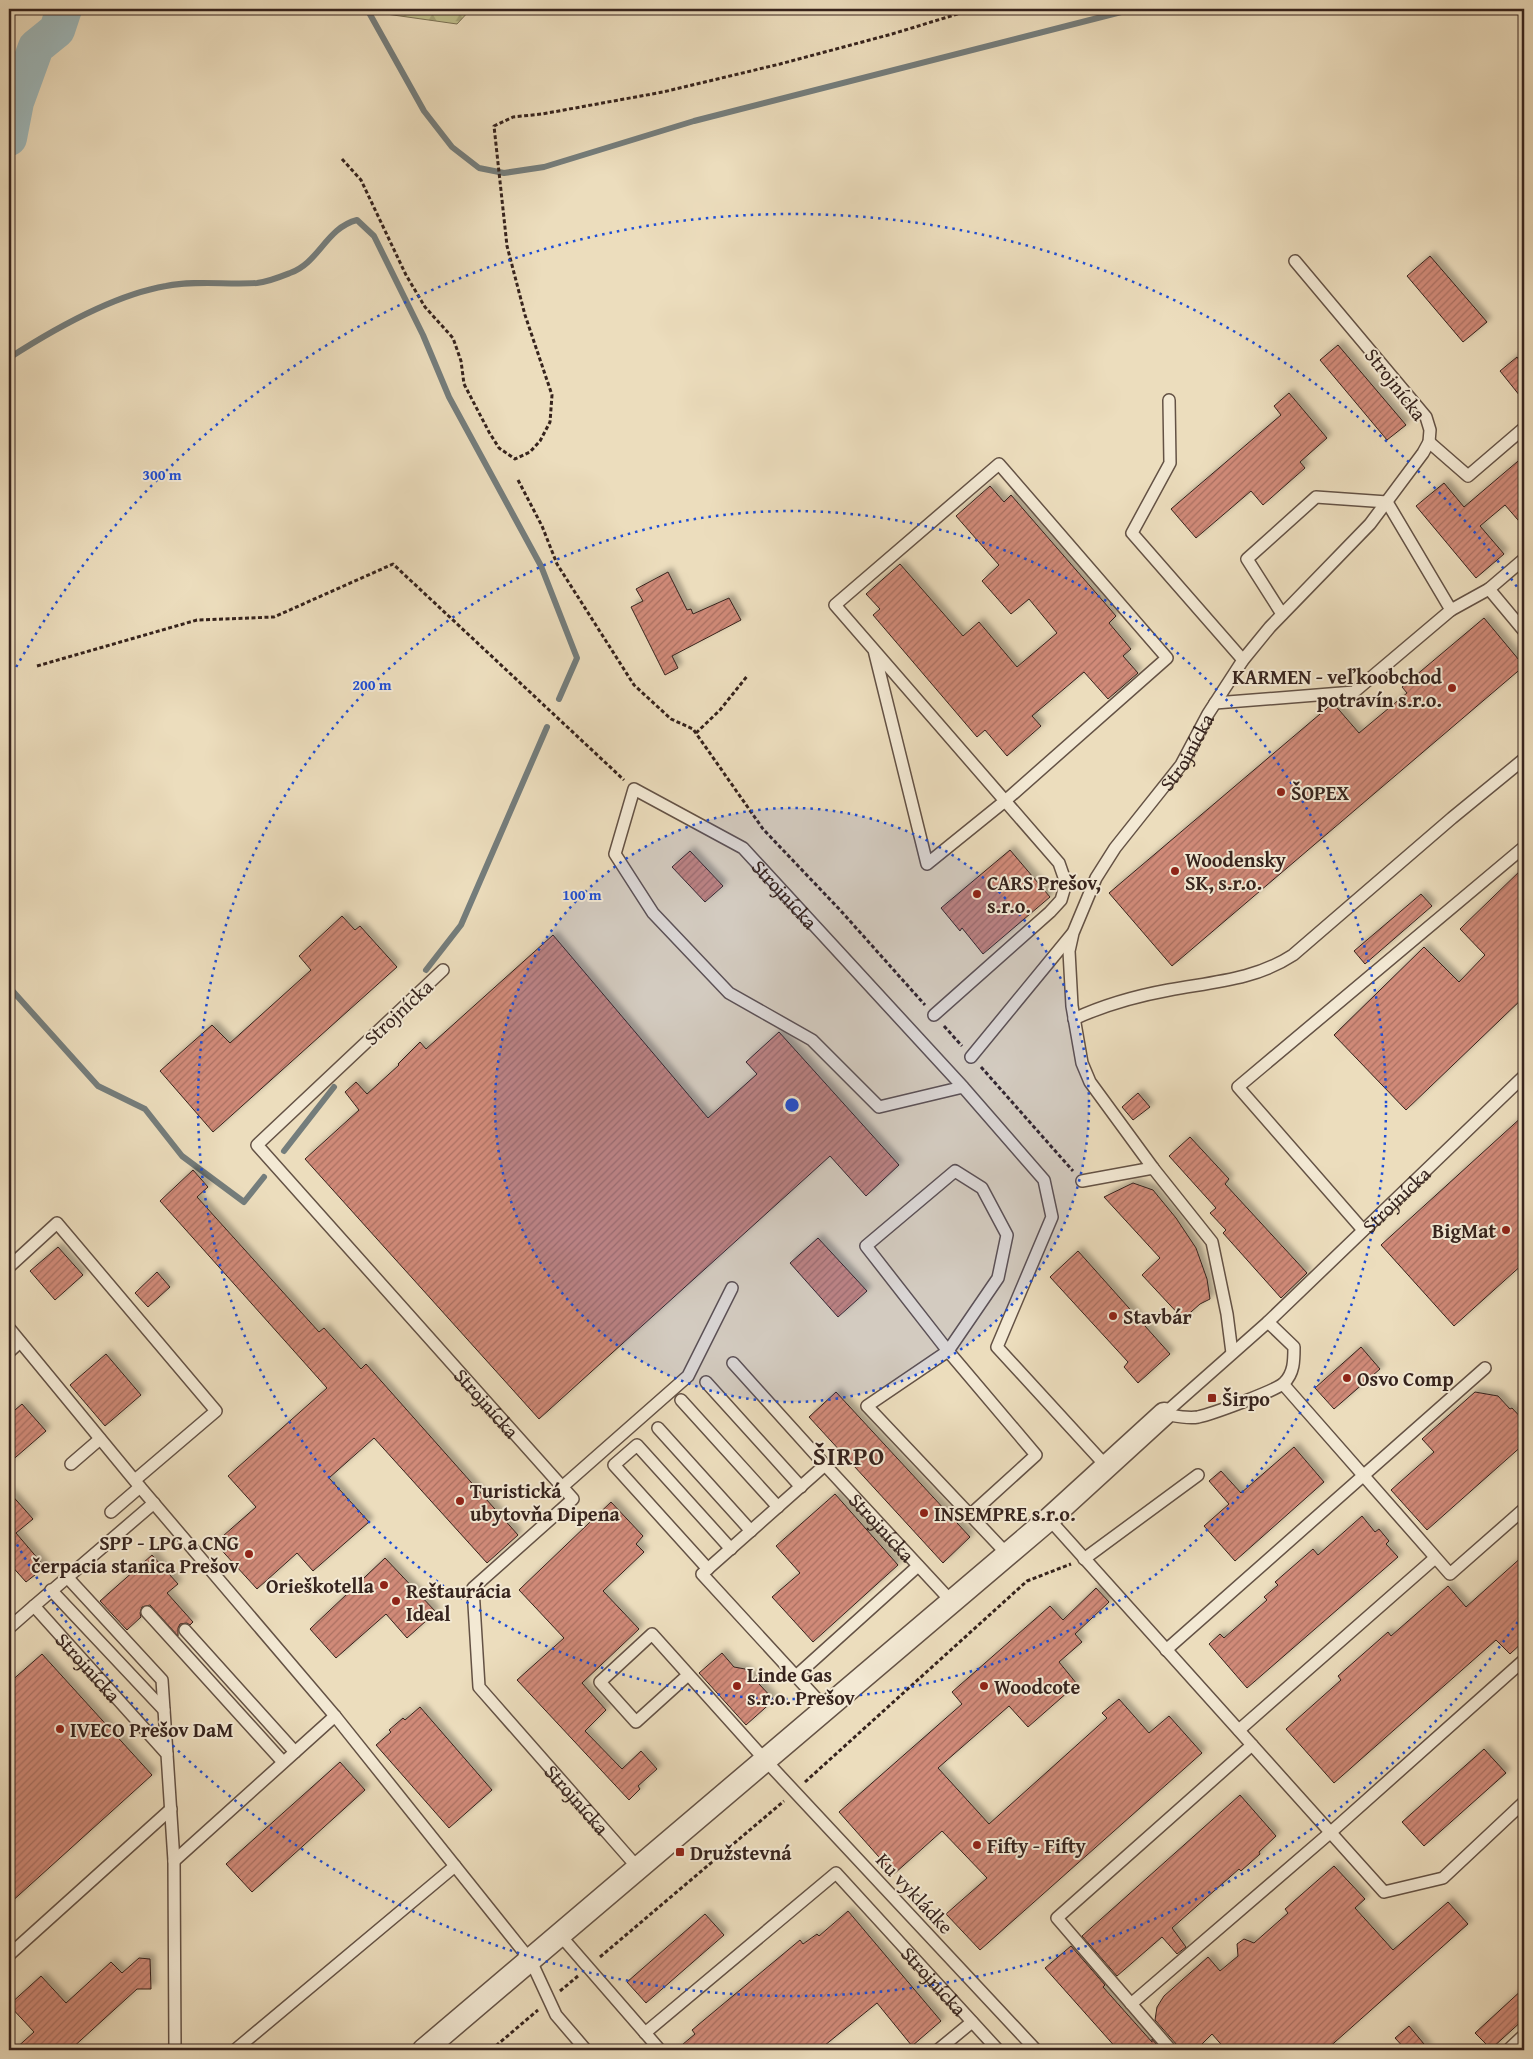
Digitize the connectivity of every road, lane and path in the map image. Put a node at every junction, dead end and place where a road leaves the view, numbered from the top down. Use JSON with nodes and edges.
{"nodes":[{"id":1,"x":974,"y":9,"type":"edge"},
{"id":2,"x":342,"y":159,"type":"dead end"},
{"id":3,"x":1295,"y":261,"type":"dead end"},
{"id":4,"x":1169,"y":400,"type":"dead end"},
{"id":5,"x":1524,"y":428,"type":"edge"},
{"id":6,"x":1429,"y":442,"type":"junction"},
{"id":7,"x":518,"y":480,"type":"dead end"},
{"id":8,"x":1387,"y":502,"type":"junction"},
{"id":9,"x":1524,"y":559,"type":"edge"},
{"id":10,"x":1489,"y":590,"type":"junction"},
{"id":11,"x":1451,"y":610,"type":"junction"},
{"id":12,"x":1282,"y":614,"type":"junction"},
{"id":13,"x":1524,"y":631,"type":"edge"},
{"id":14,"x":874,"y":650,"type":"junction"},
{"id":15,"x":1243,"y":660,"type":"junction"},
{"id":16,"x":37,"y":666,"type":"dead end"},
{"id":17,"x":748,"y":675,"type":"dead end"},
{"id":18,"x":1215,"y":703,"type":"junction"},
{"id":19,"x":696,"y":733,"type":"junction"},
{"id":20,"x":1524,"y":759,"type":"edge"},
{"id":21,"x":634,"y":789,"type":"junction"},
{"id":22,"x":1005,"y":801,"type":"junction"},
{"id":23,"x":1524,"y":847,"type":"edge"},
{"id":24,"x":1073,"y":933,"type":"junction"},
{"id":25,"x":443,"y":970,"type":"dead end"},
{"id":26,"x":934,"y":1015,"type":"junction"},
{"id":27,"x":1074,"y":1019,"type":"junction"},
{"id":28,"x":971,"y":1057,"type":"junction"},
{"id":29,"x":1524,"y":1076,"type":"edge"},
{"id":30,"x":963,"y":1087,"type":"junction"},
{"id":31,"x":1153,"y":1168,"type":"junction"},
{"id":32,"x":1082,"y":1181,"type":"joint"},
{"id":33,"x":1363,"y":1230,"type":"junction"},
{"id":34,"x":9,"y":1267,"type":"edge"},
{"id":35,"x":732,"y":1288,"type":"dead end"},
{"id":36,"x":1268,"y":1322,"type":"junction"},
{"id":37,"x":9,"y":1328,"type":"edge"},
{"id":38,"x":20,"y":1342,"type":"junction"},
{"id":39,"x":948,"y":1351,"type":"junction"},
{"id":40,"x":9,"y":1352,"type":"edge"},
{"id":41,"x":1232,"y":1353,"type":"junction"},
{"id":42,"x":733,"y":1363,"type":"dead end"},
{"id":43,"x":1486,"y":1368,"type":"dead end"},
{"id":44,"x":706,"y":1382,"type":"dead end"},
{"id":45,"x":1284,"y":1384,"type":"junction"},
{"id":46,"x":681,"y":1400,"type":"dead end"},
{"id":47,"x":1164,"y":1414,"type":"junction"},
{"id":48,"x":658,"y":1428,"type":"dead end"},
{"id":49,"x":100,"y":1439,"type":"junction"},
{"id":50,"x":71,"y":1464,"type":"dead end"},
{"id":51,"x":825,"y":1465,"type":"junction"},
{"id":52,"x":1107,"y":1467,"type":"junction"},
{"id":53,"x":1198,"y":1475,"type":"dead end"},
{"id":54,"x":1364,"y":1476,"type":"junction"},
{"id":55,"x":137,"y":1484,"type":"junction"},
{"id":56,"x":801,"y":1487,"type":"junction"},
{"id":57,"x":562,"y":1488,"type":"junction"},
{"id":58,"x":154,"y":1503,"type":"junction"},
{"id":59,"x":778,"y":1508,"type":"junction"},
{"id":60,"x":1524,"y":1509,"type":"edge"},
{"id":61,"x":111,"y":1512,"type":"dead end"},
{"id":62,"x":970,"y":1515,"type":"junction"},
{"id":63,"x":1049,"y":1519,"type":"junction"},
{"id":64,"x":751,"y":1531,"type":"junction"},
{"id":65,"x":731,"y":1549,"type":"junction"},
{"id":66,"x":1008,"y":1555,"type":"junction"},
{"id":67,"x":1435,"y":1558,"type":"junction"},
{"id":68,"x":1084,"y":1559,"type":"junction"},
{"id":69,"x":918,"y":1566,"type":"junction"},
{"id":70,"x":708,"y":1569,"type":"junction"},
{"id":71,"x":67,"y":1577,"type":"junction"},
{"id":72,"x":51,"y":1590,"type":"junction"},
{"id":73,"x":952,"y":1602,"type":"junction"},
{"id":74,"x":34,"y":1606,"type":"junction"},
{"id":75,"x":147,"y":1612,"type":"dead end"},
{"id":76,"x":9,"y":1628,"type":"edge"},
{"id":77,"x":184,"y":1630,"type":"dead end"},
{"id":78,"x":1166,"y":1650,"type":"junction"},
{"id":79,"x":1524,"y":1660,"type":"edge"},
{"id":80,"x":688,"y":1675,"type":"junction"},
{"id":81,"x":796,"y":1676,"type":"junction"},
{"id":82,"x":826,"y":1709,"type":"junction"},
{"id":83,"x":164,"y":1710,"type":"junction"},
{"id":84,"x":334,"y":1716,"type":"junction"},
{"id":85,"x":1239,"y":1730,"type":"junction"},
{"id":86,"x":1252,"y":1745,"type":"junction"},
{"id":87,"x":295,"y":1752,"type":"junction"},
{"id":88,"x":167,"y":1754,"type":"junction"},
{"id":89,"x":766,"y":1761,"type":"junction"},
{"id":90,"x":283,"y":1762,"type":"junction"},
{"id":91,"x":1524,"y":1802,"type":"edge"},
{"id":92,"x":170,"y":1809,"type":"junction"},
{"id":93,"x":1331,"y":1832,"type":"junction"},
{"id":94,"x":174,"y":1861,"type":"junction"},
{"id":95,"x":455,"y":1866,"type":"junction"},
{"id":96,"x":638,"y":1868,"type":"junction"},
{"id":97,"x":560,"y":1935,"type":"junction"},
{"id":98,"x":9,"y":1955,"type":"edge"},
{"id":99,"x":531,"y":1961,"type":"junction"},
{"id":100,"x":1131,"y":2004,"type":"junction"},
{"id":101,"x":972,"y":2022,"type":"junction"},
{"id":102,"x":645,"y":2033,"type":"junction"},
{"id":103,"x":1524,"y":2035,"type":"edge"},
{"id":104,"x":175,"y":2050,"type":"edge"},
{"id":105,"x":235,"y":2050,"type":"edge"},
{"id":106,"x":424,"y":2050,"type":"edge"},
{"id":107,"x":586,"y":2050,"type":"edge"},
{"id":108,"x":660,"y":2050,"type":"edge"},
{"id":109,"x":938,"y":2050,"type":"edge"},
{"id":110,"x":998,"y":2050,"type":"edge"},
{"id":111,"x":1036,"y":2050,"type":"edge"},
{"id":112,"x":1172,"y":2050,"type":"edge"},
{"id":113,"x":1508,"y":2050,"type":"edge"}],
"edges":[{"from":1,"to":2,"type":"path"},
{"from":3,"to":6,"type":"lane","name":"Strojnícka"},
{"from":4,"to":15,"type":"lane"},
{"from":5,"to":6,"type":"lane"},
{"from":6,"to":8,"type":"lane","name":"Strojnícka"},
{"from":7,"to":19,"type":"path"},
{"from":8,"to":11,"type":"lane"},
{"from":8,"to":12,"type":"lane","name":"Strojnícka"},
{"from":8,"to":12,"type":"lane"},
{"from":9,"to":10,"type":"lane"},
{"from":10,"to":11,"type":"lane"},
{"from":10,"to":13,"type":"lane"},
{"from":11,"to":18,"type":"lane"},
{"from":12,"to":15,"type":"lane","name":"Strojnícka"},
{"from":14,"to":22,"type":"lane"},
{"from":14,"to":22,"type":"lane"},
{"from":14,"to":22,"type":"lane"},
{"from":15,"to":18,"type":"lane","name":"Strojnícka"},
{"from":16,"to":21,"type":"path"},
{"from":17,"to":19,"type":"path"},
{"from":18,"to":24,"type":"lane","name":"Strojnícka"},
{"from":19,"to":26,"type":"path"},
{"from":20,"to":27,"type":"lane"},
{"from":21,"to":30,"type":"lane","name":"Strojnícka"},
{"from":21,"to":30,"type":"lane"},
{"from":22,"to":26,"type":"lane"},
{"from":23,"to":33,"type":"lane"},
{"from":24,"to":27,"type":"lane","name":"Strojnícka"},
{"from":24,"to":28,"type":"lane"},
{"from":25,"to":57,"type":"lane","name":"Strojnícka"},
{"from":26,"to":28,"type":"path"},
{"from":27,"to":31,"type":"lane","name":"Strojnícka"},
{"from":28,"to":32,"type":"path"},
{"from":29,"to":33,"type":"lane","name":"Strojnícka"},
{"from":30,"to":52,"type":"lane","name":"Strojnícka"},
{"from":31,"to":32,"type":"lane"},
{"from":31,"to":41,"type":"lane","name":"Strojnícka"},
{"from":33,"to":36,"type":"lane","name":"Strojnícka"},
{"from":34,"to":55,"type":"lane"},
{"from":35,"to":57,"type":"lane"},
{"from":36,"to":41,"type":"lane","name":"Strojnícka"},
{"from":36,"to":45,"type":"lane"},
{"from":37,"to":38,"type":"lane"},
{"from":38,"to":40,"type":"lane"},
{"from":38,"to":49,"type":"lane"},
{"from":39,"to":39,"type":"lane"},
{"from":39,"to":62,"type":"lane"},
{"from":39,"to":62,"type":"lane"},
{"from":41,"to":47,"type":"lane","name":"Strojnícka"},
{"from":42,"to":51,"type":"lane","name":"Strojnícka"},
{"from":43,"to":54,"type":"lane"},
{"from":44,"to":56,"type":"lane"},
{"from":45,"to":47,"type":"lane"},
{"from":45,"to":54,"type":"lane"},
{"from":46,"to":59,"type":"lane"},
{"from":47,"to":52,"type":"street","name":"Strojnícka"},
{"from":48,"to":64,"type":"lane"},
{"from":49,"to":50,"type":"lane"},
{"from":49,"to":55,"type":"lane"},
{"from":51,"to":56,"type":"lane"},
{"from":51,"to":69,"type":"lane","name":"Strojnícka"},
{"from":52,"to":63,"type":"street","name":"Strojnícka"},
{"from":53,"to":68,"type":"lane"},
{"from":54,"to":67,"type":"lane"},
{"from":54,"to":78,"type":"lane"},
{"from":55,"to":58,"type":"lane"},
{"from":55,"to":61,"type":"lane"},
{"from":56,"to":59,"type":"lane"},
{"from":57,"to":96,"type":"lane","name":"Strojnícka"},
{"from":58,"to":71,"type":"lane"},
{"from":58,"to":84,"type":"lane"},
{"from":59,"to":64,"type":"lane"},
{"from":60,"to":67,"type":"lane"},
{"from":62,"to":66,"type":"lane"},
{"from":63,"to":66,"type":"street","name":"Strojnícka"},
{"from":63,"to":68,"type":"lane"},
{"from":64,"to":65,"type":"lane"},
{"from":65,"to":70,"type":"lane"},
{"from":65,"to":70,"type":"lane"},
{"from":66,"to":73,"type":"street","name":"Strojnícka"},
{"from":67,"to":85,"type":"lane"},
{"from":68,"to":78,"type":"lane"},
{"from":69,"to":73,"type":"lane","name":"Strojnícka"},
{"from":69,"to":81,"type":"lane"},
{"from":70,"to":81,"type":"lane"},
{"from":71,"to":72,"type":"lane"},
{"from":71,"to":83,"type":"lane"},
{"from":72,"to":74,"type":"lane"},
{"from":72,"to":83,"type":"lane"},
{"from":73,"to":82,"type":"street","name":"Strojnícka"},
{"from":74,"to":76,"type":"lane"},
{"from":74,"to":88,"type":"lane","name":"Strojnícka"},
{"from":75,"to":90,"type":"lane"},
{"from":77,"to":87,"type":"lane"},
{"from":78,"to":85,"type":"lane"},
{"from":79,"to":93,"type":"lane"},
{"from":80,"to":80,"type":"lane","name":"Ku vykládke"},
{"from":80,"to":89,"type":"lane","name":"Ku vykládke"},
{"from":81,"to":82,"type":"lane"},
{"from":82,"to":89,"type":"street","name":"Strojnícka"},
{"from":83,"to":88,"type":"lane"},
{"from":84,"to":87,"type":"lane"},
{"from":84,"to":95,"type":"lane"},
{"from":85,"to":86,"type":"lane"},
{"from":86,"to":93,"type":"lane"},
{"from":86,"to":100,"type":"lane"},
{"from":87,"to":90,"type":"lane"},
{"from":88,"to":92,"type":"lane"},
{"from":89,"to":96,"type":"street","name":"Strojnícka"},
{"from":89,"to":111,"type":"lane","name":"Ku vykládke"},
{"from":90,"to":94,"type":"lane"},
{"from":91,"to":93,"type":"lane"},
{"from":92,"to":94,"type":"lane"},
{"from":92,"to":98,"type":"lane"},
{"from":93,"to":100,"type":"lane"},
{"from":94,"to":104,"type":"lane"},
{"from":95,"to":99,"type":"lane"},
{"from":95,"to":105,"type":"lane"},
{"from":96,"to":97,"type":"street","name":"Strojnícka"},
{"from":97,"to":99,"type":"street","name":"Strojnícka"},
{"from":97,"to":102,"type":"lane"},
{"from":99,"to":106,"type":"street","name":"Strojnícka"},
{"from":99,"to":107,"type":"lane"},
{"from":100,"to":112,"type":"lane"},
{"from":101,"to":102,"type":"lane","name":"Strojnícka"},
{"from":101,"to":109,"type":"lane"},
{"from":101,"to":110,"type":"lane","name":"Strojnícka"},
{"from":102,"to":108,"type":"lane"},
{"from":103,"to":113,"type":"lane"}]}
